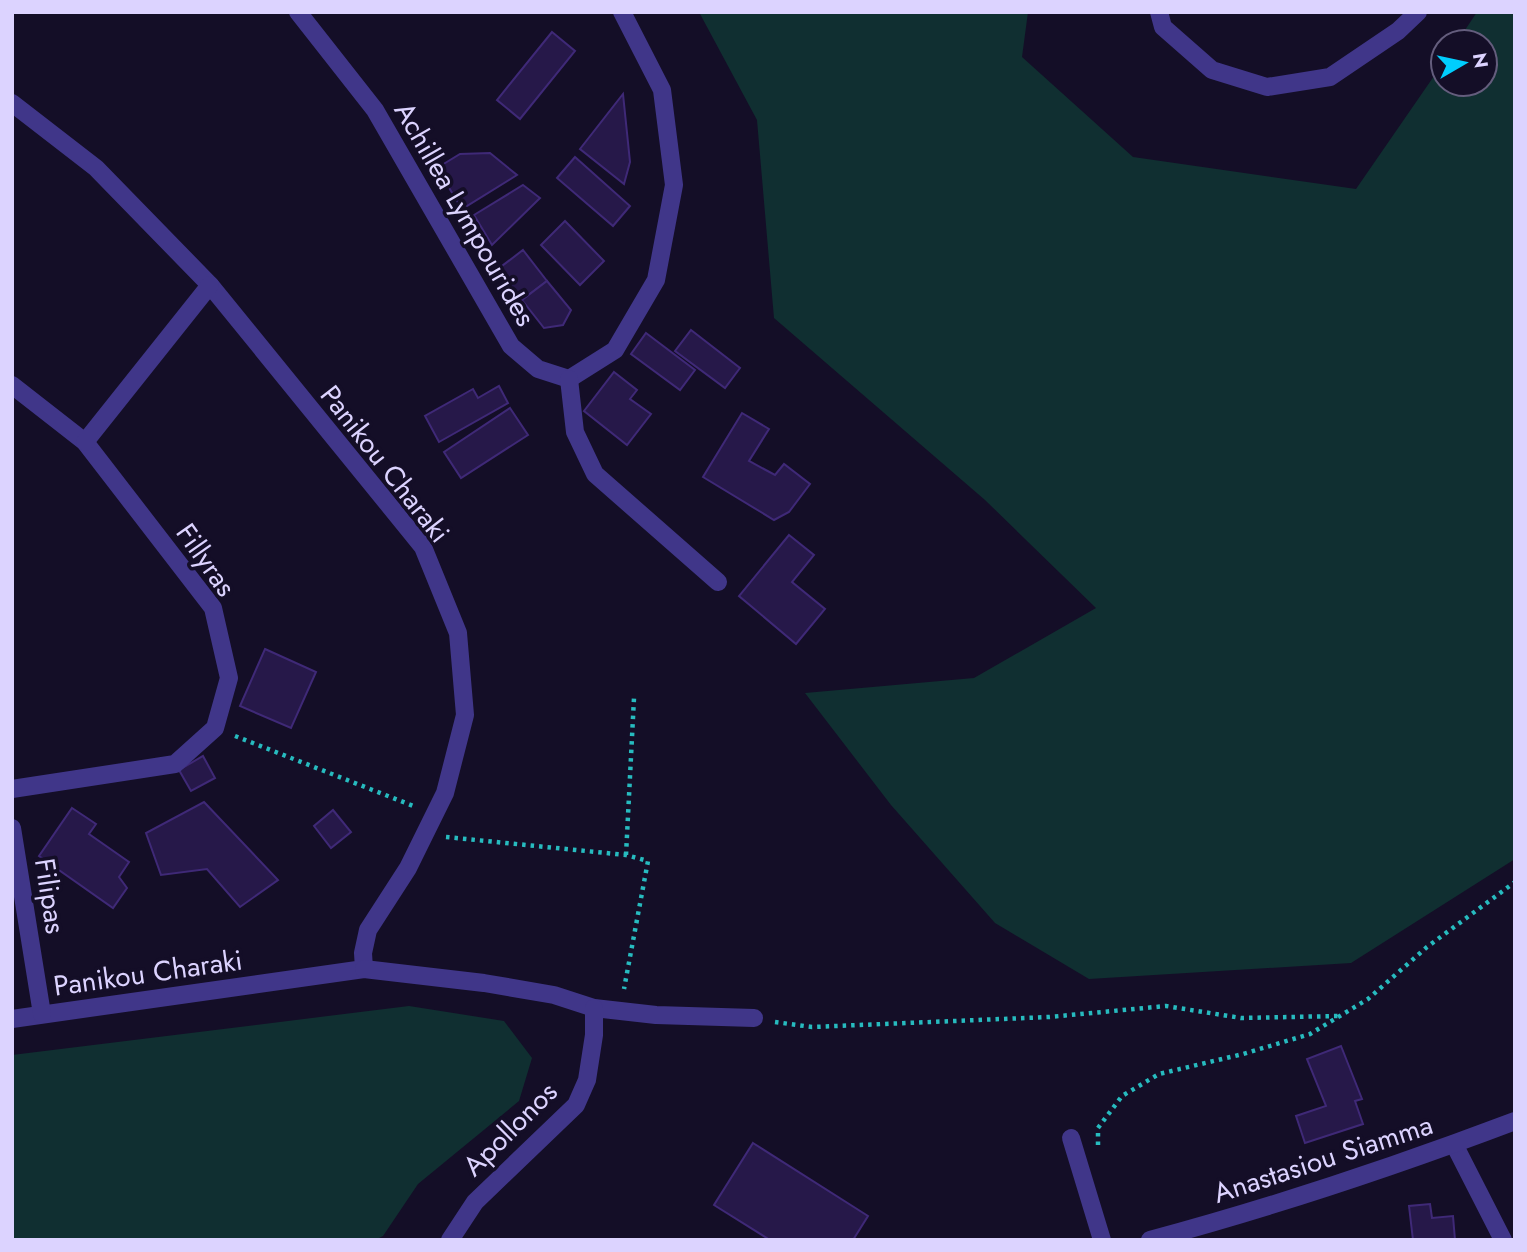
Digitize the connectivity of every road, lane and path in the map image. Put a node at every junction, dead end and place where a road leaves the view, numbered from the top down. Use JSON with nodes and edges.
{"nodes":[{"id":1,"x":298,"y":12,"type":"edge"},
{"id":2,"x":622,"y":12,"type":"edge"},
{"id":3,"x":1159,"y":12,"type":"edge"},
{"id":4,"x":1418,"y":12,"type":"edge"},
{"id":5,"x":12,"y":103,"type":"edge"},
{"id":6,"x":210,"y":285,"type":"junction"},
{"id":7,"x":569,"y":379,"type":"junction"},
{"id":8,"x":12,"y":385,"type":"edge"},
{"id":9,"x":85,"y":442,"type":"junction"},
{"id":10,"x":718,"y":582,"type":"dead end"},
{"id":11,"x":634,"y":698,"type":"dead end"},
{"id":12,"x":215,"y":728,"type":"junction"},
{"id":13,"x":12,"y":789,"type":"edge"},
{"id":14,"x":434,"y":814,"type":"junction"},
{"id":15,"x":12,"y":828,"type":"edge"},
{"id":16,"x":424,"y":834,"type":"junction"},
{"id":17,"x":626,"y":855,"type":"junction"},
{"id":18,"x":1515,"y":882,"type":"edge"},
{"id":19,"x":364,"y":969,"type":"junction"},
{"id":20,"x":594,"y":1008,"type":"junction"},
{"id":21,"x":620,"y":1011,"type":"junction"},
{"id":22,"x":42,"y":1014,"type":"junction"},
{"id":23,"x":1340,"y":1016,"type":"junction"},
{"id":24,"x":754,"y":1018,"type":"joint"},
{"id":25,"x":12,"y":1020,"type":"edge"},
{"id":26,"x":1515,"y":1121,"type":"edge"},
{"id":27,"x":1072,"y":1138,"type":"dead end"},
{"id":28,"x":1454,"y":1144,"type":"junction"},
{"id":29,"x":1098,"y":1150,"type":"dead end"},
{"id":30,"x":1211,"y":1232,"type":"edge"},
{"id":31,"x":450,"y":1240,"type":"edge"},
{"id":32,"x":1102,"y":1240,"type":"edge"},
{"id":33,"x":1150,"y":1240,"type":"edge"},
{"id":34,"x":1503,"y":1240,"type":"edge"}],
"edges":[{"from":1,"to":7,"type":"street","name":"Achillea Lympourides"},
{"from":2,"to":7,"type":"street"},
{"from":3,"to":4,"type":"street"},
{"from":5,"to":6,"type":"street","name":"Panikou Charaki"},
{"from":6,"to":9,"type":"street"},
{"from":6,"to":14,"type":"street","name":"Panikou Charaki"},
{"from":7,"to":10,"type":"street"},
{"from":8,"to":9,"type":"street","name":"Fillyras"},
{"from":9,"to":12,"type":"street","name":"Fillyras"},
{"from":11,"to":17,"type":"path"},
{"from":12,"to":13,"type":"street"},
{"from":12,"to":14,"type":"path"},
{"from":14,"to":16,"type":"street","name":"Panikou Charaki"},
{"from":15,"to":22,"type":"street","name":"Filipas"},
{"from":16,"to":17,"type":"path"},
{"from":16,"to":19,"type":"street","name":"Panikou Charaki"},
{"from":17,"to":21,"type":"path"},
{"from":18,"to":23,"type":"path"},
{"from":19,"to":20,"type":"street"},
{"from":19,"to":22,"type":"street","name":"Panikou Charaki"},
{"from":20,"to":21,"type":"street"},
{"from":20,"to":31,"type":"street","name":"Apollonos"},
{"from":21,"to":24,"type":"street"},
{"from":22,"to":25,"type":"street","name":"Panikou Charaki"},
{"from":23,"to":24,"type":"path"},
{"from":23,"to":29,"type":"path"},
{"from":26,"to":28,"type":"street","name":"Anastasiou Siamma"},
{"from":27,"to":32,"type":"street"},
{"from":28,"to":30,"type":"street","name":"Anastasiou Siamma"},
{"from":28,"to":34,"type":"street","name":"Anastasiou Siamma"},
{"from":30,"to":33,"type":"street","name":"Anastasiou Siamma"}]}
